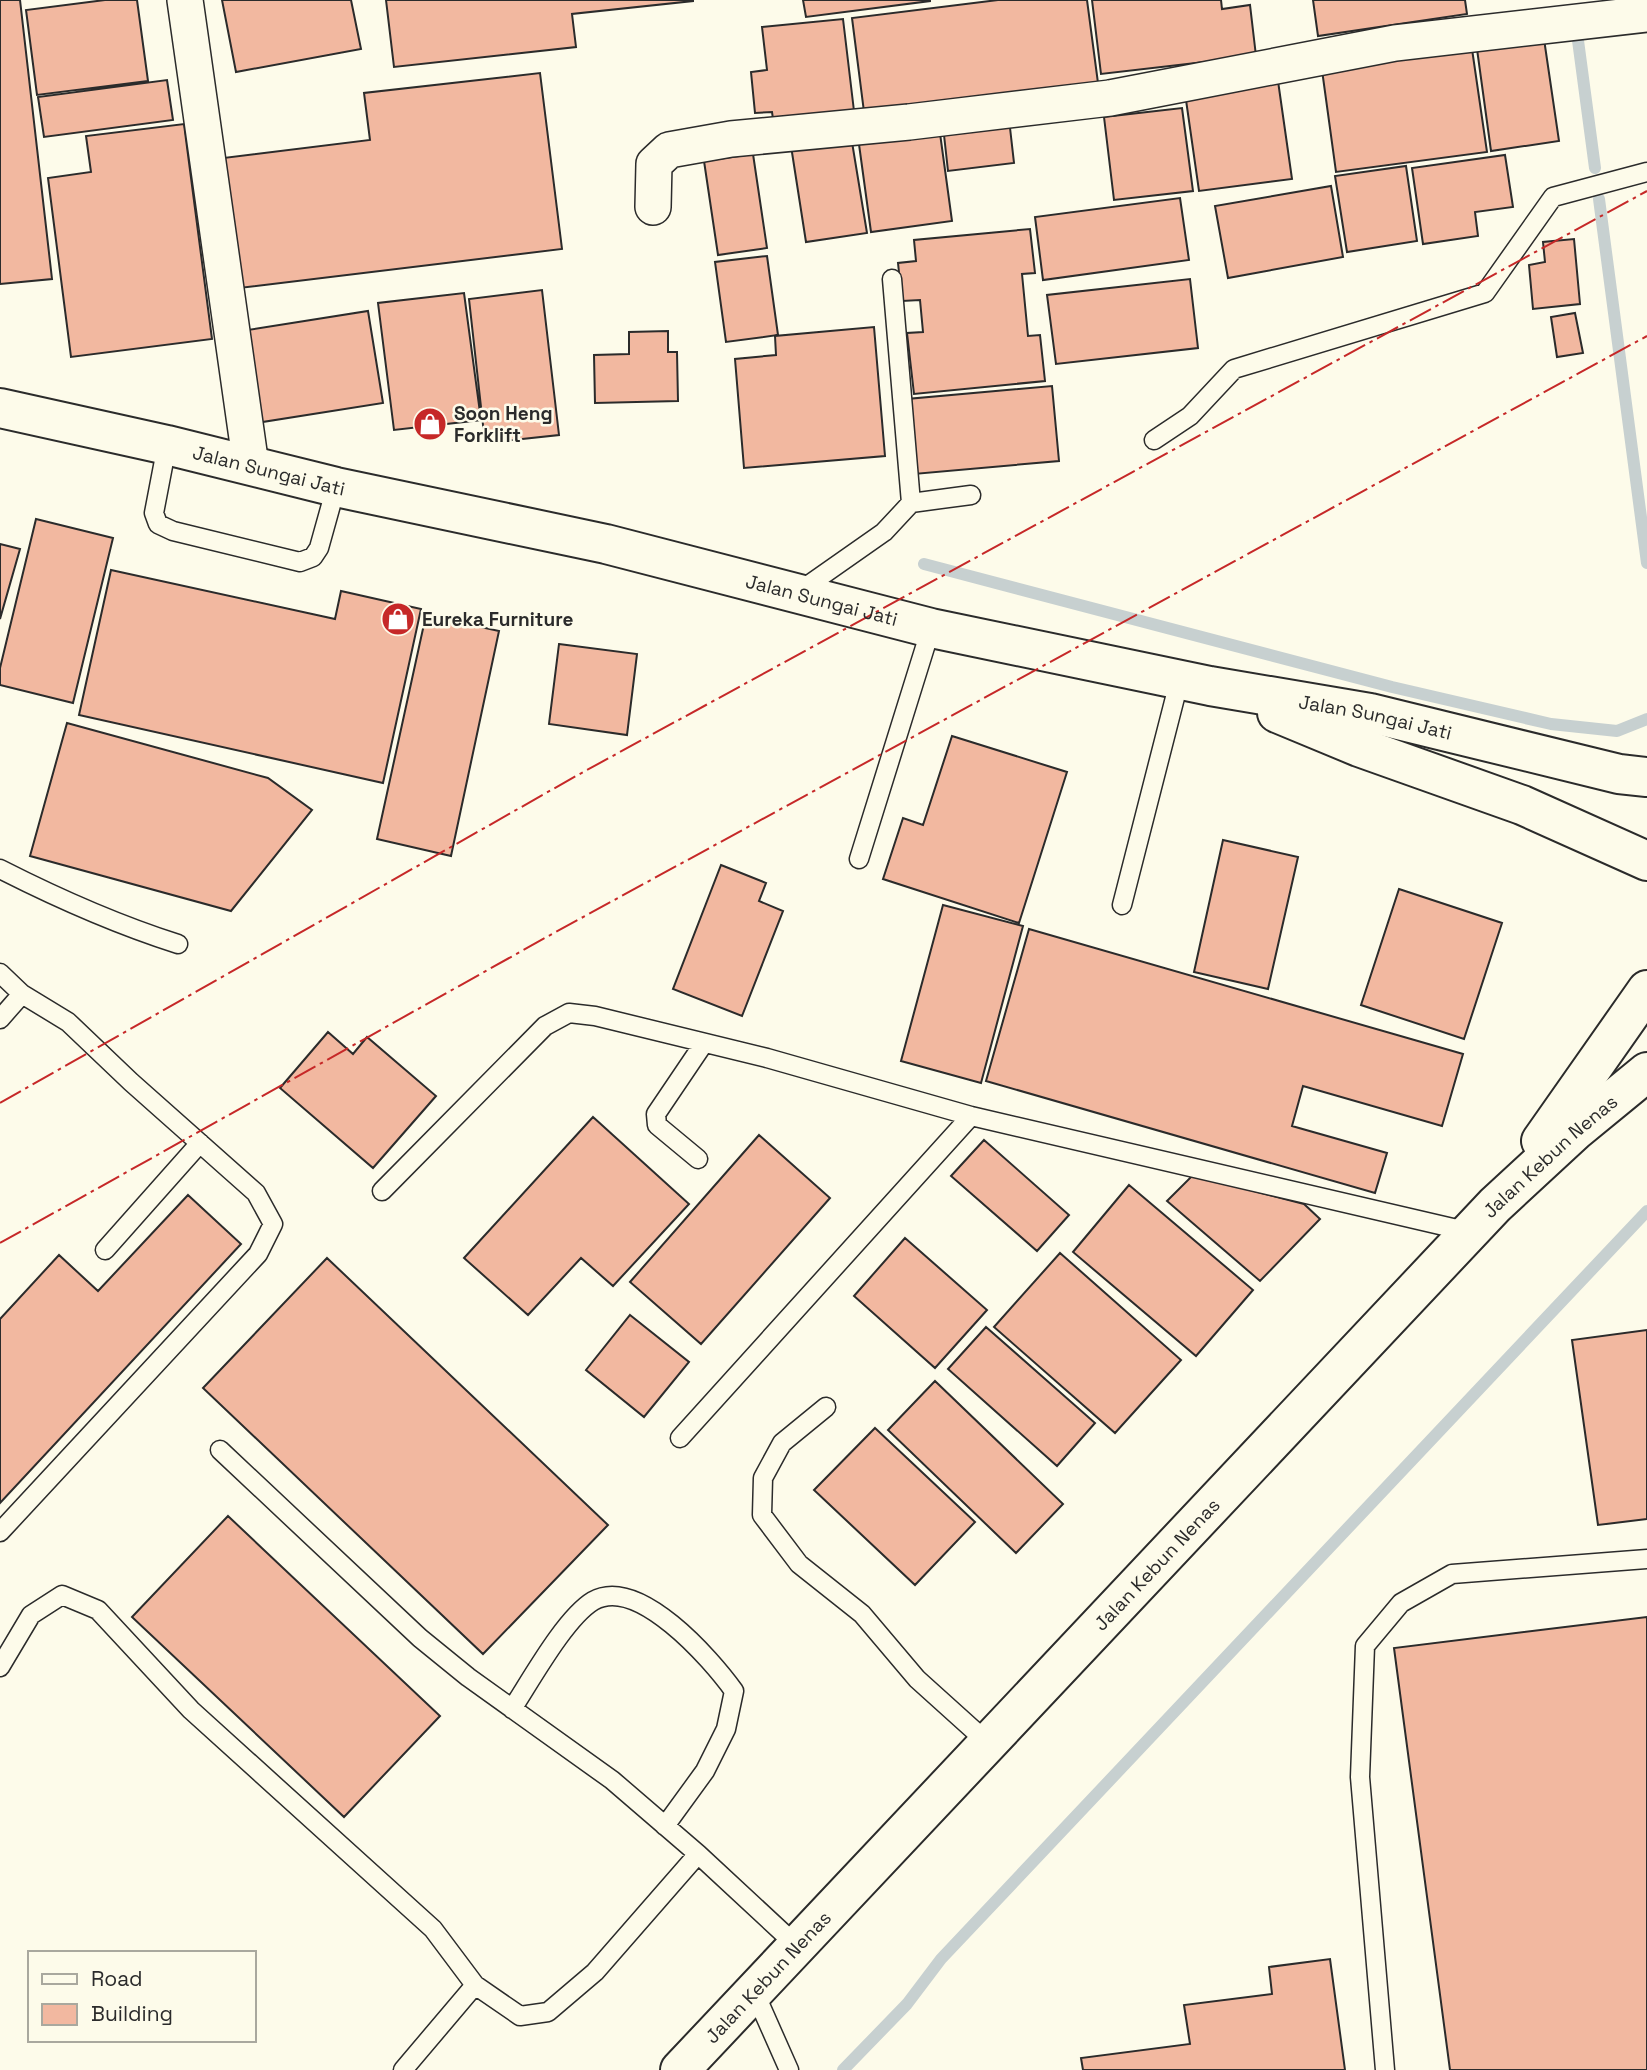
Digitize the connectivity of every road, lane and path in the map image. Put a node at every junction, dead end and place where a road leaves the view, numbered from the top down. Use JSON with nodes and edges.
{"nodes":[{"id":1,"x":184,"y":0,"type":"edge"},
{"id":2,"x":1647,"y":15,"type":"edge"},
{"id":3,"x":1647,"y":172,"type":"edge"},
{"id":4,"x":653,"y":207,"type":"dead end"},
{"id":5,"x":892,"y":278,"type":"dead end"},
{"id":6,"x":1,"y":411,"type":"edge"},
{"id":7,"x":1154,"y":440,"type":"dead end"},
{"id":8,"x":167,"y":445,"type":"junction"},
{"id":9,"x":251,"y":466,"type":"junction"},
{"id":10,"x":336,"y":487,"type":"junction"},
{"id":11,"x":971,"y":495,"type":"dead end"},
{"id":12,"x":911,"y":503,"type":"junction"},
{"id":13,"x":794,"y":594,"type":"junction"},
{"id":14,"x":931,"y":628,"type":"junction"},
{"id":15,"x":1195,"y":682,"type":"junction"},
{"id":16,"x":1647,"y":777,"type":"edge"},
{"id":17,"x":859,"y":859,"type":"dead end"},
{"id":18,"x":1647,"y":861,"type":"edge"},
{"id":19,"x":0,"y":869,"type":"edge"},
{"id":20,"x":1122,"y":905,"type":"dead end"},
{"id":21,"x":178,"y":944,"type":"dead end"},
{"id":22,"x":0,"y":973,"type":"edge"},
{"id":23,"x":1647,"y":990,"type":"edge"},
{"id":24,"x":22,"y":995,"type":"junction"},
{"id":25,"x":0,"y":1019,"type":"edge"},
{"id":26,"x":704,"y":1043,"type":"junction"},
{"id":27,"x":1645,"y":1075,"type":"edge"},
{"id":28,"x":971,"y":1116,"type":"junction"},
{"id":29,"x":200,"y":1143,"type":"junction"},
{"id":30,"x":698,"y":1159,"type":"dead end"},
{"id":31,"x":382,"y":1191,"type":"dead end"},
{"id":32,"x":1483,"y":1219,"type":"junction"},
{"id":33,"x":105,"y":1250,"type":"dead end"},
{"id":34,"x":826,"y":1407,"type":"dead end"},
{"id":35,"x":680,"y":1437,"type":"dead end"},
{"id":36,"x":220,"y":1450,"type":"dead end"},
{"id":37,"x":0,"y":1532,"type":"edge"},
{"id":38,"x":1647,"y":1559,"type":"edge"},
{"id":39,"x":0,"y":1667,"type":"edge"},
{"id":40,"x":512,"y":1709,"type":"junction"},
{"id":41,"x":988,"y":1743,"type":"junction"},
{"id":42,"x":665,"y":1826,"type":"junction"},
{"id":43,"x":698,"y":1854,"type":"junction"},
{"id":44,"x":796,"y":1945,"type":"junction"},
{"id":45,"x":475,"y":1985,"type":"junction"},
{"id":46,"x":754,"y":1991,"type":"junction"},
{"id":47,"x":403,"y":2070,"type":"edge"},
{"id":48,"x":680,"y":2070,"type":"edge"},
{"id":49,"x":789,"y":2070,"type":"edge"},
{"id":50,"x":1385,"y":2070,"type":"edge"}],
"edges":[{"from":1,"to":9,"type":"street"},
{"from":2,"to":4,"type":"street"},
{"from":3,"to":7,"type":"lane"},
{"from":5,"to":12,"type":"lane"},
{"from":6,"to":8,"type":"main road","name":"Jalan Sungai Jati"},
{"from":8,"to":9,"type":"main road","name":"Jalan Sungai Jati"},
{"from":8,"to":10,"type":"lane"},
{"from":9,"to":10,"type":"main road","name":"Jalan Sungai Jati"},
{"from":10,"to":13,"type":"main road","name":"Jalan Sungai Jati"},
{"from":11,"to":12,"type":"lane"},
{"from":12,"to":13,"type":"lane"},
{"from":13,"to":14,"type":"main road","name":"Jalan Sungai Jati"},
{"from":14,"to":15,"type":"main road","name":"Jalan Sungai Jati"},
{"from":14,"to":17,"type":"lane"},
{"from":15,"to":16,"type":"main road","name":"Jalan Sungai Jati"},
{"from":15,"to":18,"type":"main road"},
{"from":15,"to":20,"type":"lane"},
{"from":19,"to":21,"type":"lane"},
{"from":22,"to":24,"type":"lane"},
{"from":23,"to":32,"type":"main road"},
{"from":24,"to":25,"type":"lane"},
{"from":24,"to":29,"type":"lane"},
{"from":26,"to":28,"type":"lane"},
{"from":26,"to":30,"type":"lane"},
{"from":26,"to":31,"type":"lane"},
{"from":27,"to":32,"type":"main road","name":"Jalan Kebun Nenas"},
{"from":28,"to":32,"type":"lane"},
{"from":28,"to":35,"type":"lane"},
{"from":29,"to":33,"type":"lane"},
{"from":29,"to":37,"type":"lane"},
{"from":32,"to":41,"type":"main road","name":"Jalan Kebun Nenas"},
{"from":34,"to":41,"type":"lane"},
{"from":36,"to":40,"type":"lane"},
{"from":38,"to":50,"type":"lane"},
{"from":39,"to":45,"type":"lane"},
{"from":40,"to":42,"type":"lane"},
{"from":40,"to":42,"type":"lane"},
{"from":41,"to":44,"type":"main road","name":"Jalan Kebun Nenas"},
{"from":42,"to":43,"type":"lane"},
{"from":43,"to":44,"type":"lane"},
{"from":43,"to":45,"type":"lane"},
{"from":44,"to":46,"type":"main road","name":"Jalan Kebun Nenas"},
{"from":45,"to":47,"type":"lane"},
{"from":46,"to":48,"type":"main road","name":"Jalan Kebun Nenas"},
{"from":46,"to":49,"type":"lane"}]}
